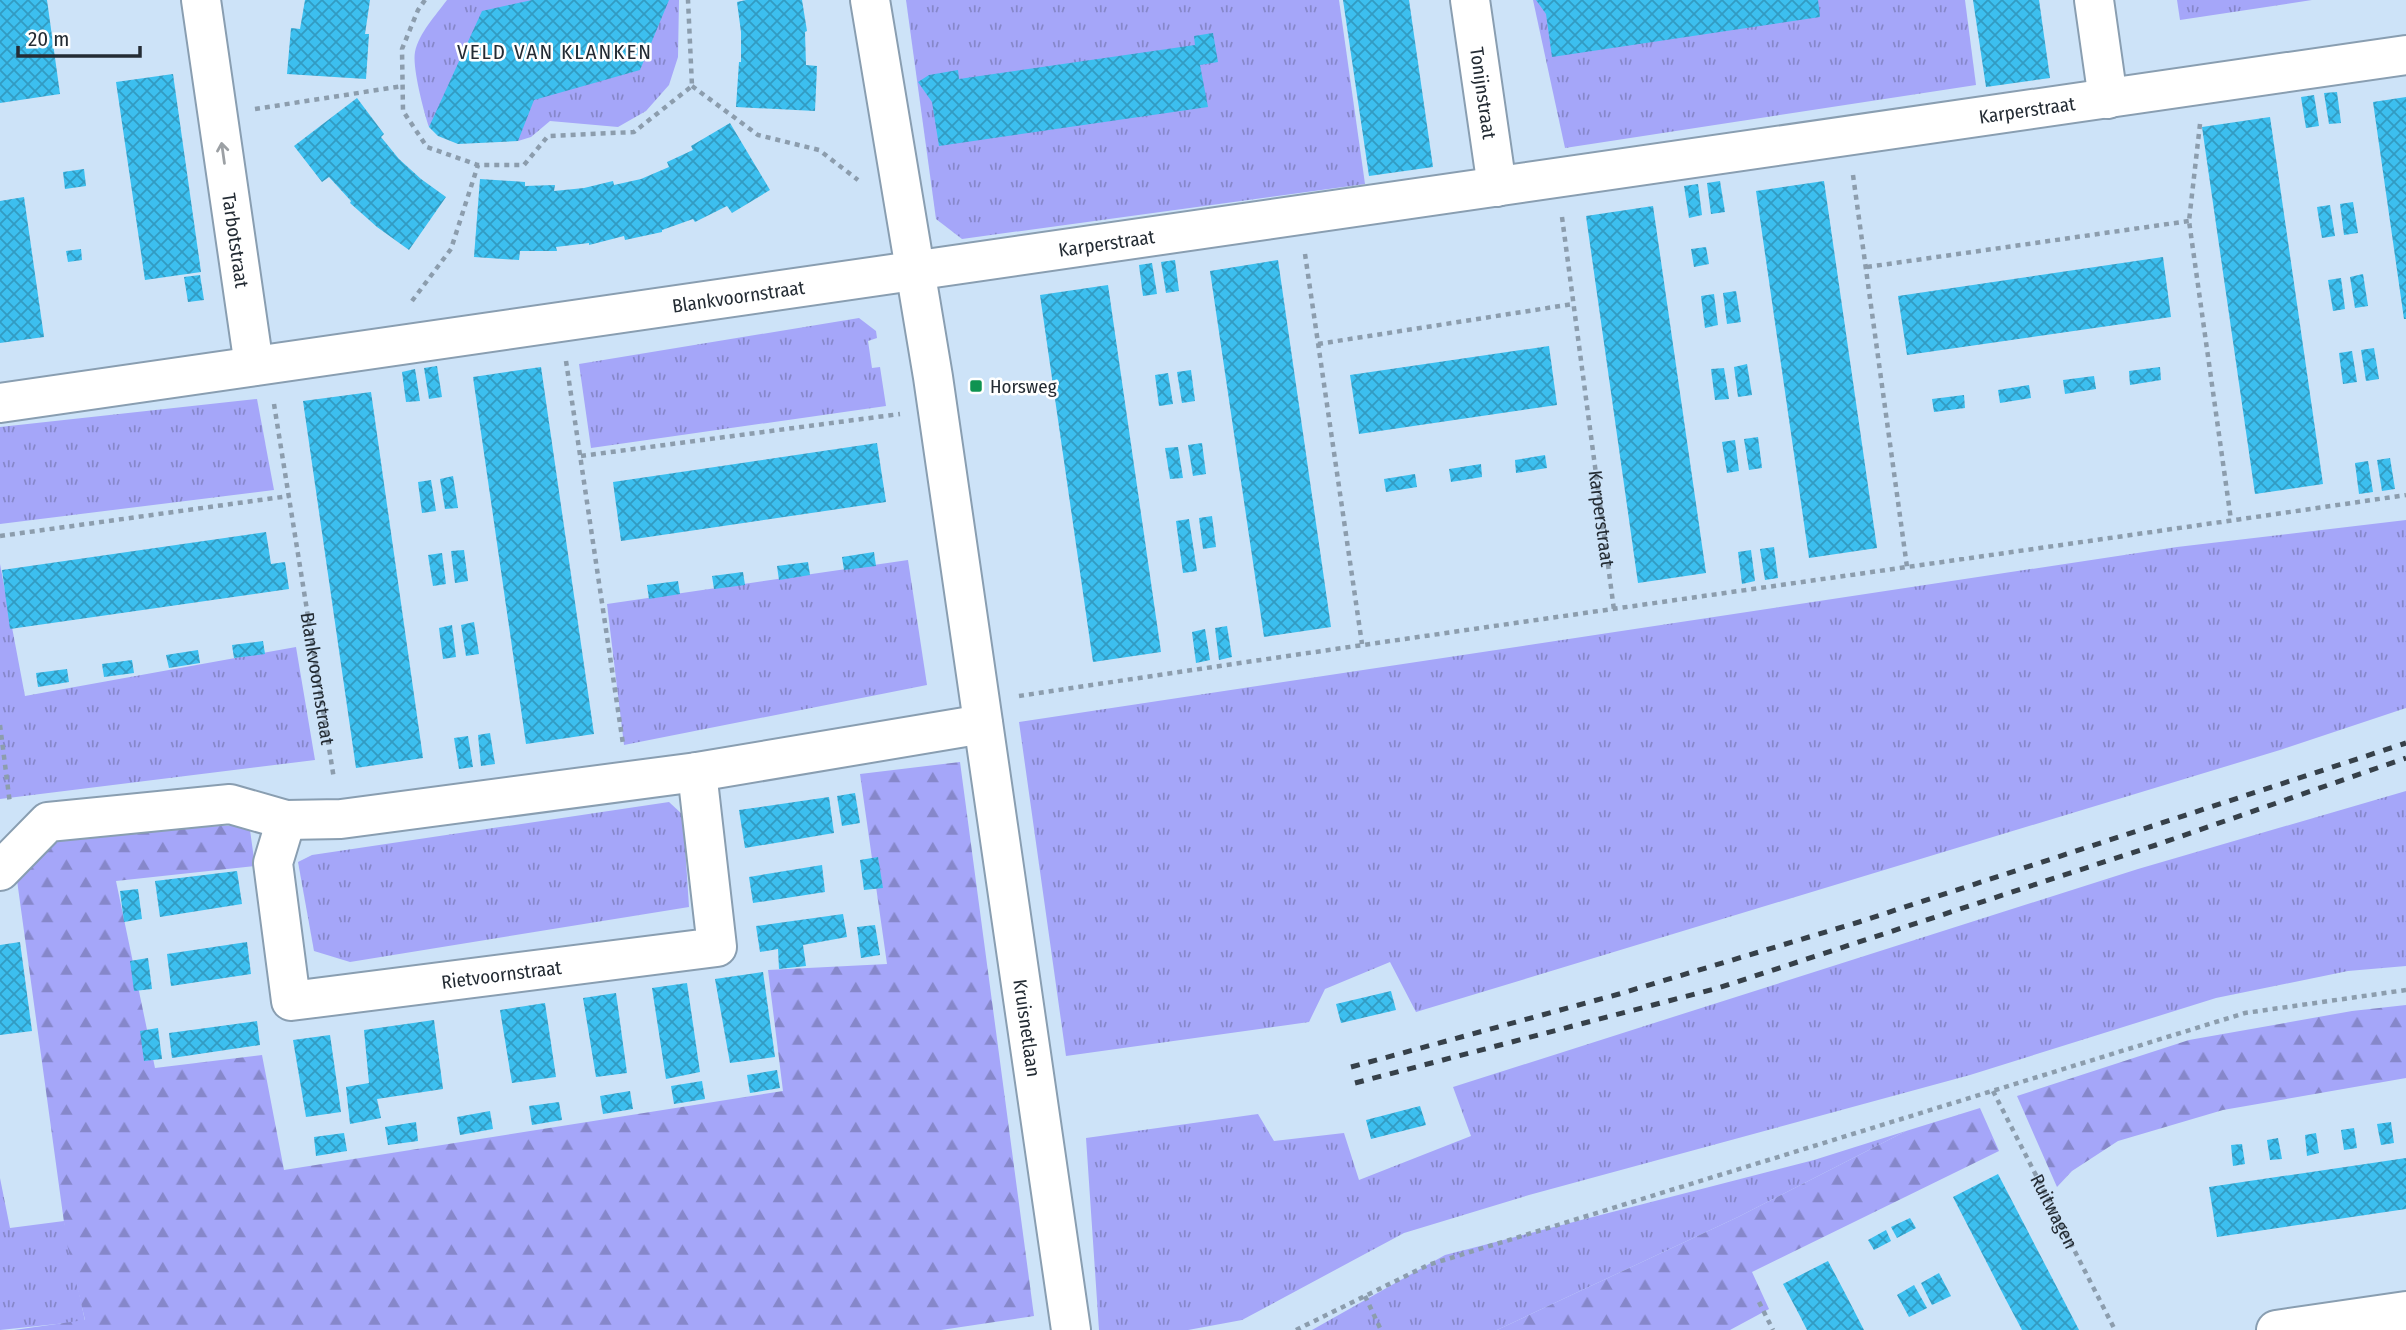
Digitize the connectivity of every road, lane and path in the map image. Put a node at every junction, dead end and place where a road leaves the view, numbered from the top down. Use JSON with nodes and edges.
{"nodes":[{"id":1,"x":201,"y":0,"type":"edge"},
{"id":2,"x":425,"y":0,"type":"edge"},
{"id":3,"x":688,"y":0,"type":"edge"},
{"id":4,"x":870,"y":0,"type":"edge"},
{"id":5,"x":1470,"y":0,"type":"edge"},
{"id":6,"x":2094,"y":0,"type":"edge"},
{"id":7,"x":2406,"y":55,"type":"edge"},
{"id":8,"x":2204,"y":84,"type":"junction"},
{"id":9,"x":403,"y":86,"type":"junction"},
{"id":10,"x":692,"y":86,"type":"junction"},
{"id":11,"x":2108,"y":99,"type":"junction"},
{"id":12,"x":218,"y":115,"type":"junction"},
{"id":13,"x":1848,"y":136,"type":"junction"},
{"id":14,"x":478,"y":165,"type":"junction"},
{"id":15,"x":1556,"y":178,"type":"junction"},
{"id":16,"x":1497,"y":187,"type":"junction"},
{"id":17,"x":1299,"y":215,"type":"junction"},
{"id":18,"x":907,"y":218,"type":"junction"},
{"id":19,"x":2189,"y":221,"type":"junction"},
{"id":20,"x":1867,"y":267,"type":"junction"},
{"id":21,"x":916,"y":271,"type":"junction"},
{"id":22,"x":1573,"y":304,"type":"junction"},
{"id":23,"x":560,"y":322,"type":"junction"},
{"id":24,"x":1318,"y":344,"type":"junction"},
{"id":25,"x":378,"y":348,"type":"junction"},
{"id":26,"x":254,"y":366,"type":"junction"},
{"id":27,"x":0,"y":403,"type":"edge"},
{"id":28,"x":937,"y":409,"type":"junction"},
{"id":29,"x":581,"y":456,"type":"junction"},
{"id":30,"x":2406,"y":495,"type":"edge"},
{"id":31,"x":289,"y":496,"type":"junction"},
{"id":32,"x":2231,"y":520,"type":"junction"},
{"id":33,"x":0,"y":536,"type":"edge"},
{"id":34,"x":1908,"y":566,"type":"junction"},
{"id":35,"x":1614,"y":610,"type":"junction"},
{"id":36,"x":1362,"y":644,"type":"junction"},
{"id":37,"x":981,"y":713,"type":"junction"},
{"id":38,"x":0,"y":724,"type":"edge"},
{"id":39,"x":697,"y":772,"type":"junction"},
{"id":40,"x":628,"y":782,"type":"junction"},
{"id":41,"x":29,"y":819,"type":"junction"},
{"id":42,"x":341,"y":819,"type":"junction"},
{"id":43,"x":286,"y":820,"type":"junction"},
{"id":44,"x":0,"y":871,"type":"edge"},
{"id":45,"x":2406,"y":990,"type":"edge"},
{"id":46,"x":1993,"y":1091,"type":"junction"},
{"id":47,"x":1365,"y":1296,"type":"junction"},
{"id":48,"x":1759,"y":1302,"type":"dead end"},
{"id":49,"x":2406,"y":1311,"type":"edge"},
{"id":50,"x":1071,"y":1330,"type":"edge"},
{"id":51,"x":1296,"y":1330,"type":"edge"},
{"id":52,"x":1381,"y":1330,"type":"edge"},
{"id":53,"x":1773,"y":1330,"type":"edge"},
{"id":54,"x":2115,"y":1330,"type":"edge"},
{"id":55,"x":2276,"y":1330,"type":"edge"}],
"edges":[{"from":1,"to":12,"type":"street","name":"Tarbotstraat"},
{"from":2,"to":9,"type":"path"},
{"from":3,"to":10,"type":"path"},
{"from":4,"to":18,"type":"street"},
{"from":5,"to":16,"type":"street","name":"Tonijnstraat"},
{"from":6,"to":11,"type":"street"},
{"from":7,"to":8,"type":"street","name":"Karperstraat"},
{"from":8,"to":11,"type":"street","name":"Karperstraat"},
{"from":8,"to":19,"type":"path"},
{"from":9,"to":12,"type":"path"},
{"from":9,"to":14,"type":"path"},
{"from":10,"to":14,"type":"path"},
{"from":10,"to":18,"type":"path"},
{"from":11,"to":13,"type":"street","name":"Karperstraat"},
{"from":26,"to":12,"type":"street","name":"Tarbotstraat","one_way":true},
{"from":13,"to":15,"type":"street","name":"Karperstraat"},
{"from":13,"to":20,"type":"path"},
{"from":14,"to":25,"type":"path"},
{"from":15,"to":16,"type":"street","name":"Karperstraat"},
{"from":15,"to":22,"type":"path","name":"Karperstraat"},
{"from":16,"to":17,"type":"street","name":"Karperstraat"},
{"from":17,"to":21,"type":"street","name":"Karperstraat"},
{"from":17,"to":24,"type":"path"},
{"from":18,"to":21,"type":"street"},
{"from":19,"to":20,"type":"path"},
{"from":19,"to":32,"type":"path"},
{"from":20,"to":34,"type":"path"},
{"from":21,"to":23,"type":"street","name":"Blankvoornstraat"},
{"from":21,"to":28,"type":"street"},
{"from":22,"to":24,"type":"path"},
{"from":22,"to":35,"type":"path","name":"Karperstraat"},
{"from":23,"to":25,"type":"street","name":"Blankvoornstraat"},
{"from":23,"to":29,"type":"path"},
{"from":24,"to":36,"type":"path"},
{"from":25,"to":26,"type":"street","name":"Blankvoornstraat"},
{"from":26,"to":27,"type":"street","name":"Blankvoornstraat"},
{"from":26,"to":31,"type":"path","name":"Blankvoornstraat"},
{"from":28,"to":29,"type":"path"},
{"from":28,"to":37,"type":"street"},
{"from":29,"to":40,"type":"path"},
{"from":30,"to":32,"type":"path"},
{"from":31,"to":33,"type":"path"},
{"from":31,"to":42,"type":"path","name":"Blankvoornstraat"},
{"from":32,"to":34,"type":"path"},
{"from":34,"to":35,"type":"path"},
{"from":35,"to":36,"type":"path"},
{"from":36,"to":37,"type":"path"},
{"from":37,"to":39,"type":"street"},
{"from":37,"to":50,"type":"street","name":"Kruisnetlaan"},
{"from":38,"to":41,"type":"path"},
{"from":39,"to":40,"type":"street"},
{"from":39,"to":43,"type":"street","name":"Rietvoornstraat"},
{"from":40,"to":42,"type":"street"},
{"from":41,"to":43,"type":"street"},
{"from":41,"to":44,"type":"street"},
{"from":42,"to":43,"type":"street"},
{"from":45,"to":46,"type":"path"},
{"from":46,"to":47,"type":"path"},
{"from":46,"to":54,"type":"path","name":"Ruitwagen"},
{"from":47,"to":51,"type":"path"},
{"from":47,"to":52,"type":"path"},
{"from":48,"to":53,"type":"path"},
{"from":49,"to":55,"type":"street"}]}
